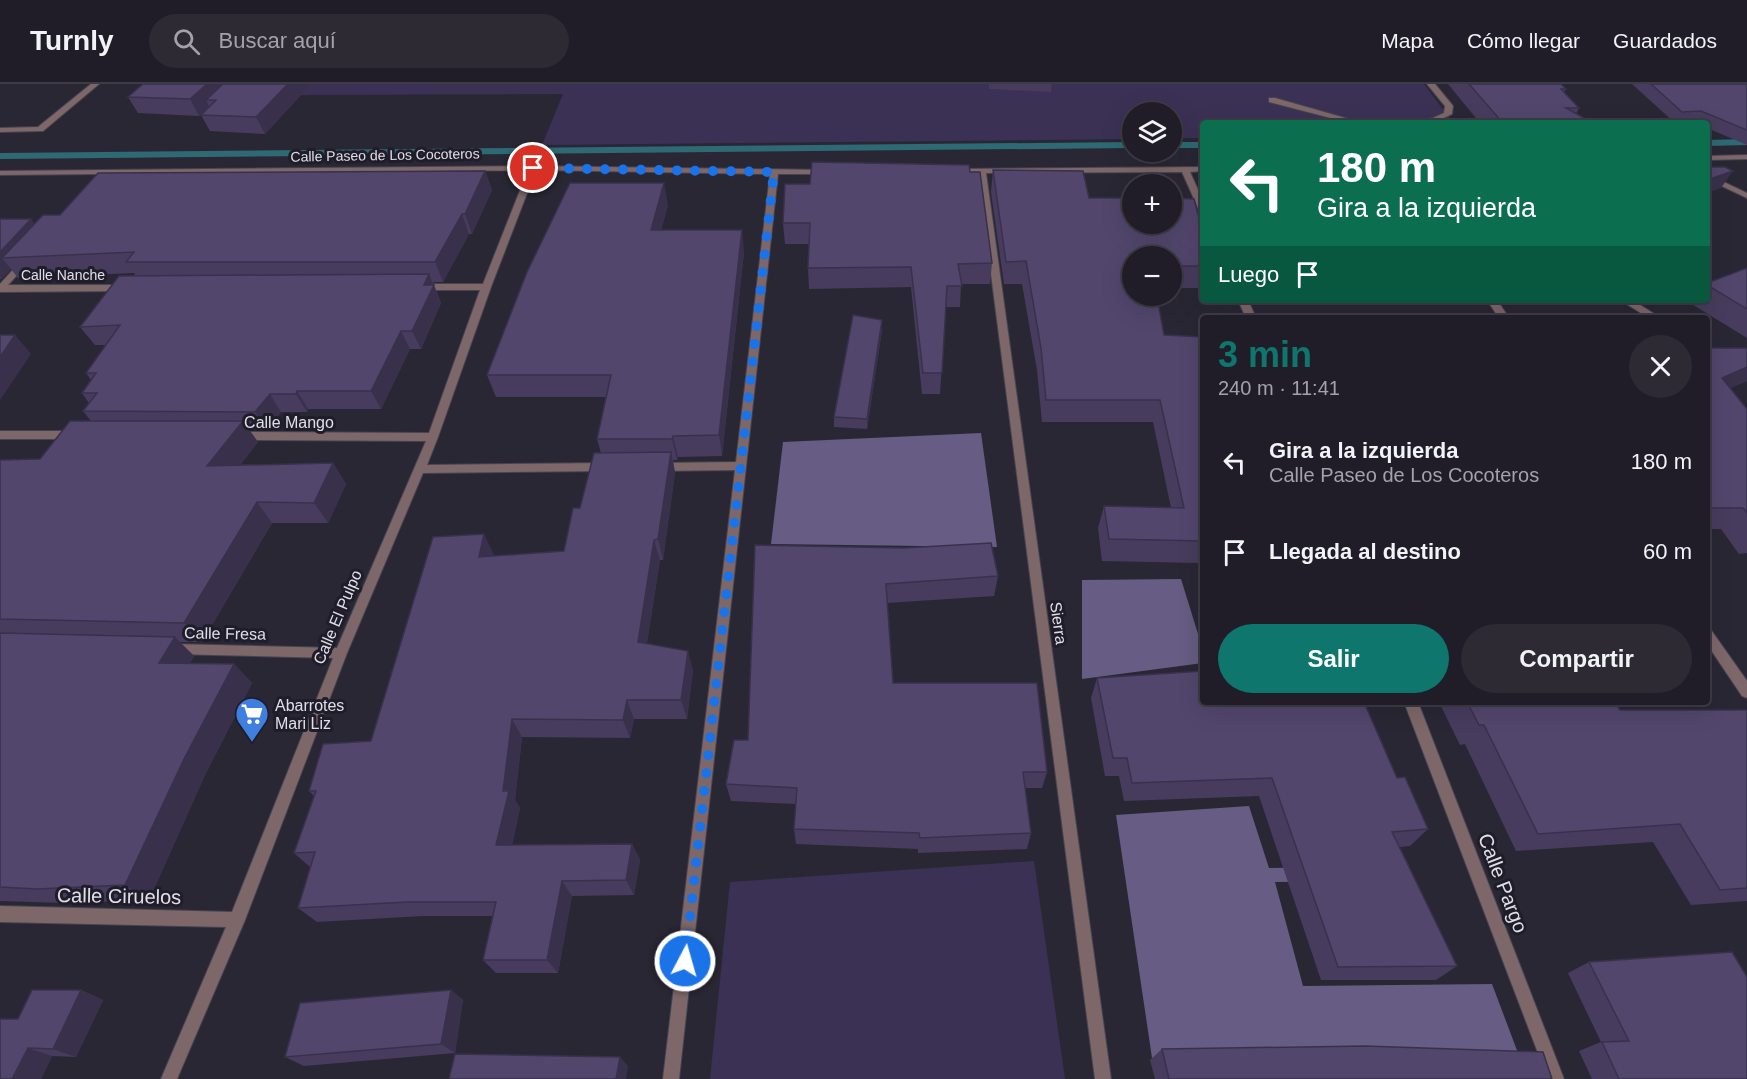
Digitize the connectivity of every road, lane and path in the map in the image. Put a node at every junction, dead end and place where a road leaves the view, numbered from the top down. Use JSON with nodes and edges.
{"nodes":[{"id":1,"x":95,"y":84,"type":"edge"},
{"id":2,"x":1431,"y":84,"type":"edge"},
{"id":3,"x":1272,"y":100,"type":"dead end"},
{"id":4,"x":1348,"y":120,"type":"edge"},
{"id":5,"x":1436,"y":120,"type":"edge"},
{"id":6,"x":0,"y":130,"type":"edge"},
{"id":7,"x":1747,"y":157,"type":"edge"},
{"id":8,"x":1710,"y":158,"type":"edge"},
{"id":9,"x":533,"y":168,"type":"junction"},
{"id":10,"x":1185,"y":169,"type":"junction"},
{"id":11,"x":1200,"y":169,"type":"edge"},
{"id":12,"x":948,"y":171,"type":"edge"},
{"id":13,"x":982,"y":171,"type":"junction"},
{"id":14,"x":108,"y":172,"type":"junction"},
{"id":15,"x":774,"y":172,"type":"junction"},
{"id":16,"x":832,"y":172,"type":"edge"},
{"id":17,"x":0,"y":173,"type":"edge"},
{"id":18,"x":1710,"y":178,"type":"edge"},
{"id":19,"x":100,"y":180,"type":"edge"},
{"id":20,"x":1747,"y":196,"type":"edge"},
{"id":21,"x":1200,"y":203,"type":"edge"},
{"id":22,"x":31,"y":255,"type":"edge"},
{"id":23,"x":415,"y":287,"type":"edge"},
{"id":24,"x":486,"y":287,"type":"junction"},
{"id":25,"x":130,"y":288,"type":"edge"},
{"id":26,"x":0,"y":289,"type":"edge"},
{"id":27,"x":1630,"y":303,"type":"edge"},
{"id":28,"x":1651,"y":315,"type":"edge"},
{"id":29,"x":0,"y":435,"type":"edge"},
{"id":30,"x":82,"y":435,"type":"edge"},
{"id":31,"x":222,"y":436,"type":"edge"},
{"id":32,"x":433,"y":437,"type":"junction"},
{"id":33,"x":741,"y":466,"type":"junction"},
{"id":34,"x":622,"y":467,"type":"edge"},
{"id":35,"x":646,"y":467,"type":"edge"},
{"id":36,"x":419,"y":470,"type":"junction"},
{"id":37,"x":1710,"y":638,"type":"edge"},
{"id":38,"x":153,"y":648,"type":"edge"},
{"id":39,"x":341,"y":653,"type":"junction"},
{"id":40,"x":1747,"y":692,"type":"edge"},
{"id":41,"x":1412,"y":705,"type":"edge"},
{"id":42,"x":0,"y":914,"type":"edge"},
{"id":43,"x":237,"y":920,"type":"junction"},
{"id":44,"x":169,"y":1079,"type":"edge"},
{"id":45,"x":671,"y":1079,"type":"edge"},
{"id":46,"x":1103,"y":1079,"type":"edge"},
{"id":47,"x":1556,"y":1079,"type":"edge"}],
"edges":[{"from":1,"to":6,"type":"street"},
{"from":2,"to":5,"type":"street"},
{"from":3,"to":4,"type":"street"},
{"from":7,"to":8,"type":"street"},
{"from":9,"to":14,"type":"street","name":"Calle Paseo de Los Cocoteros"},
{"from":9,"to":15,"type":"street","name":"Calle Paseo de Los Cocoteros"},
{"from":9,"to":24,"type":"street","name":"Calle El Pulpo"},
{"from":10,"to":11,"type":"street"},
{"from":10,"to":13,"type":"street"},
{"from":10,"to":21,"type":"street"},
{"from":12,"to":13,"type":"street"},
{"from":13,"to":46,"type":"street","name":"Sierra"},
{"from":14,"to":17,"type":"street","name":"Calle Paseo de Los Cocoteros"},
{"from":14,"to":19,"type":"street"},
{"from":15,"to":16,"type":"street","name":"Calle Paseo de Los Cocoteros"},
{"from":15,"to":33,"type":"street"},
{"from":18,"to":20,"type":"street"},
{"from":22,"to":26,"type":"street"},
{"from":23,"to":24,"type":"street"},
{"from":24,"to":32,"type":"street","name":"Calle El Pulpo"},
{"from":25,"to":26,"type":"street","name":"Calle Nanche"},
{"from":27,"to":28,"type":"street"},
{"from":29,"to":30,"type":"street"},
{"from":31,"to":32,"type":"street","name":"Calle Mango"},
{"from":32,"to":36,"type":"street","name":"Calle El Pulpo"},
{"from":33,"to":35,"type":"street"},
{"from":33,"to":45,"type":"street"},
{"from":34,"to":36,"type":"street"},
{"from":36,"to":39,"type":"street","name":"Calle El Pulpo"},
{"from":37,"to":40,"type":"street"},
{"from":38,"to":39,"type":"street","name":"Calle Fresa"},
{"from":39,"to":43,"type":"street","name":"Calle El Pulpo"},
{"from":41,"to":47,"type":"street","name":"Calle Pargo"},
{"from":42,"to":43,"type":"street","name":"Calle Ciruelos"},
{"from":43,"to":44,"type":"street","name":"Calle El Pulpo"}]}
